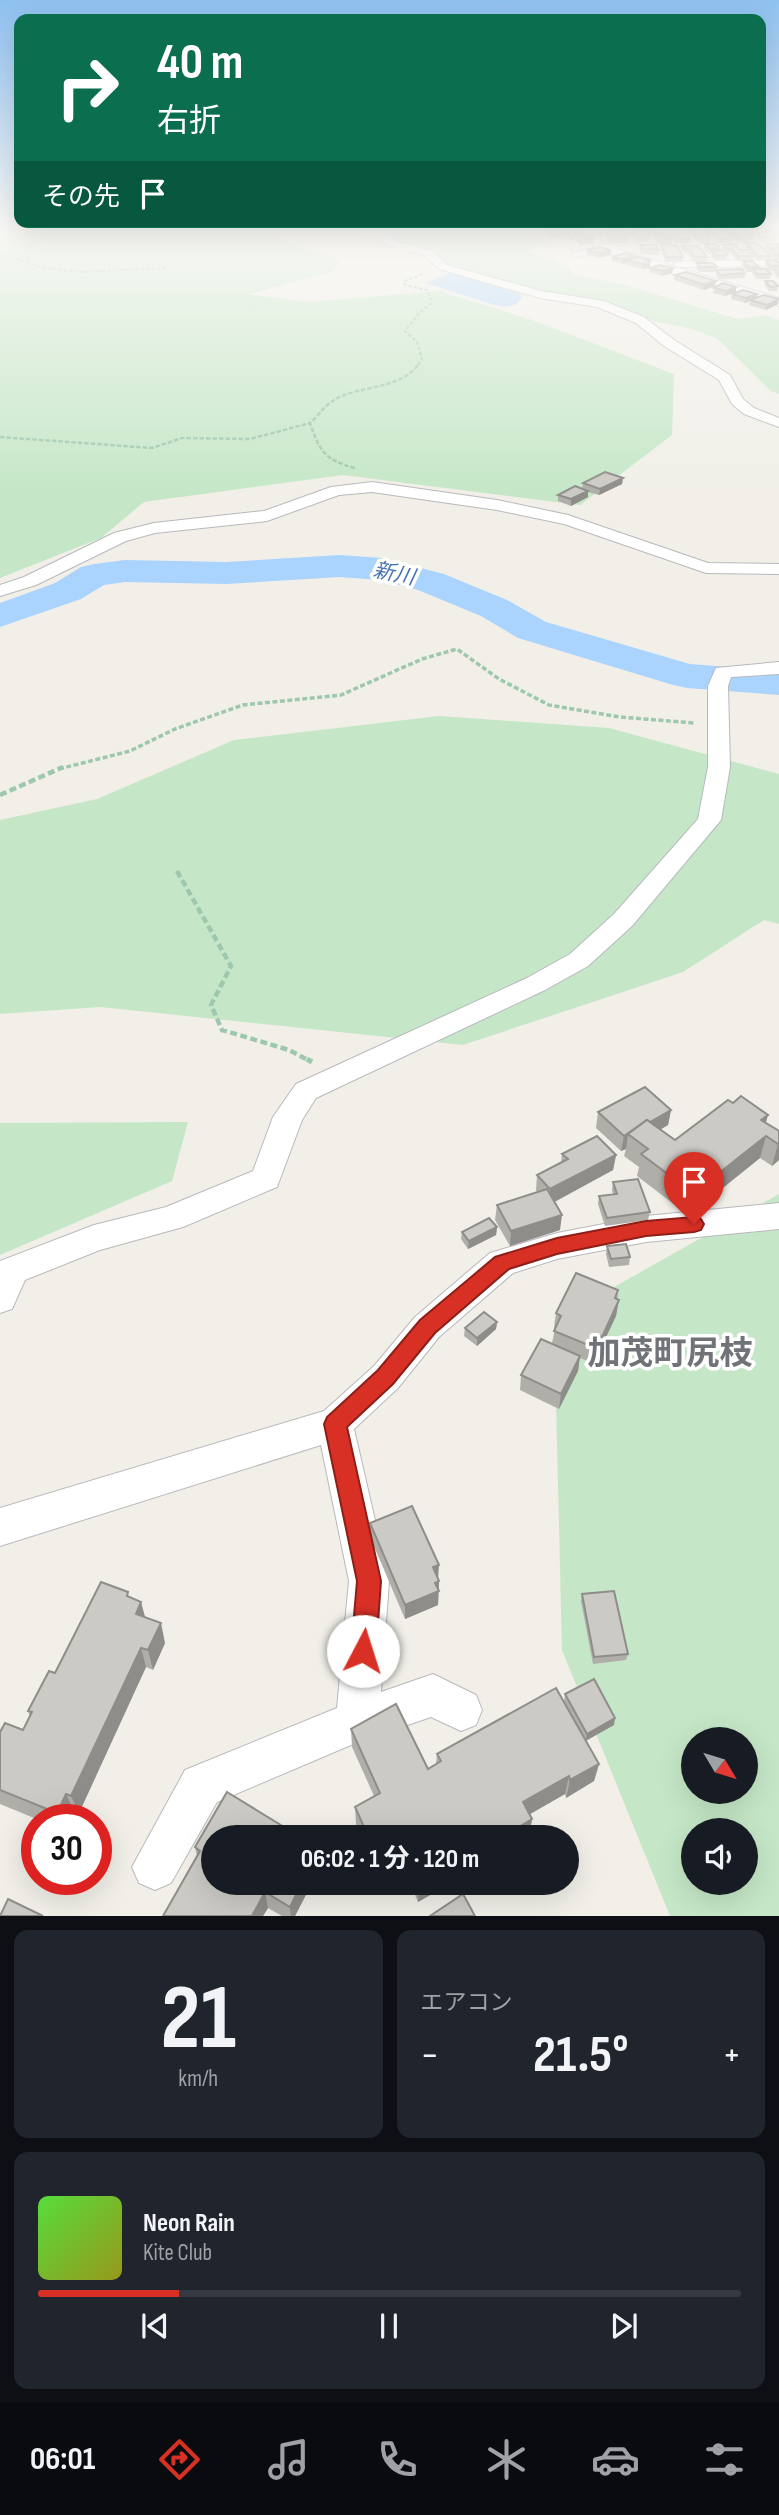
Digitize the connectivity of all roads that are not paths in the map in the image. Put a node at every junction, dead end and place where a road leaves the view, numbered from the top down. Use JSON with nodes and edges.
{"nodes":[{"id":1,"x":629,"y":315,"type":"edge"},
{"id":2,"x":779,"y":424,"type":"edge"},
{"id":3,"x":779,"y":569,"type":"edge"},
{"id":4,"x":0,"y":591,"type":"edge"},
{"id":5,"x":779,"y":668,"type":"edge"},
{"id":6,"x":779,"y":1216,"type":"edge"},
{"id":7,"x":0,"y":1299,"type":"edge"},
{"id":8,"x":335,"y":1424,"type":"junction"},
{"id":9,"x":0,"y":1527,"type":"edge"},
{"id":10,"x":461,"y":1710,"type":"dead end"},
{"id":11,"x":357,"y":1721,"type":"junction"},
{"id":12,"x":155,"y":1867,"type":"dead end"}],
"edges":[{"from":1,"to":2,"type":"street"},
{"from":3,"to":4,"type":"street"},
{"from":5,"to":7,"type":"street"},
{"from":6,"to":8,"type":"street"},
{"from":8,"to":9,"type":"street"},
{"from":8,"to":11,"type":"street"},
{"from":10,"to":11,"type":"street"},
{"from":11,"to":12,"type":"street"}]}
